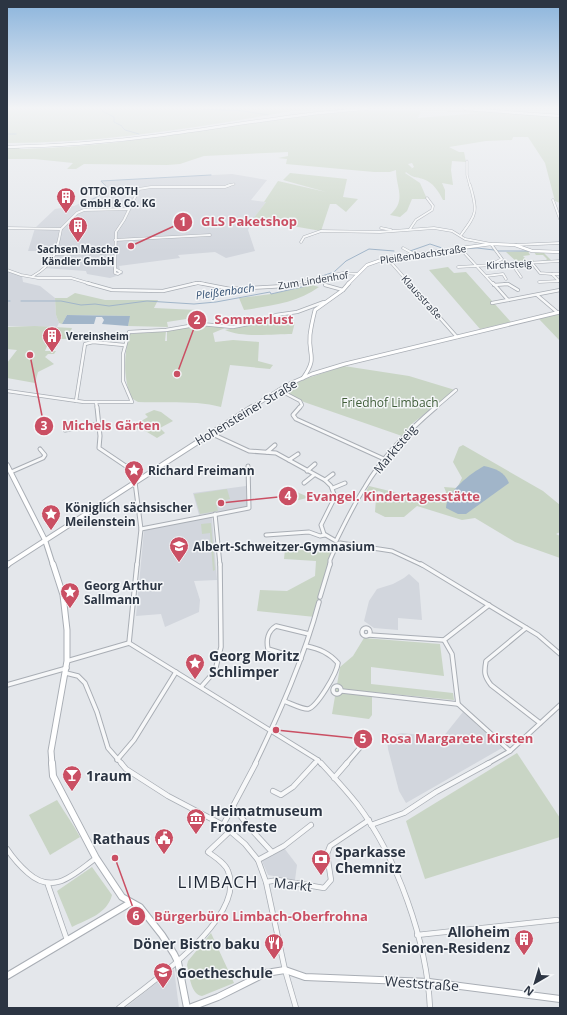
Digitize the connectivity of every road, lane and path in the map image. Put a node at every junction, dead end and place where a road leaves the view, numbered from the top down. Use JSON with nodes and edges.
{"nodes":[{"id":1,"x":467,"y":161,"type":"dead end"},
{"id":2,"x":234,"y":184,"type":"dead end"},
{"id":3,"x":427,"y":198,"type":"dead end"},
{"id":4,"x":553,"y":200,"type":"dead end"},
{"id":5,"x":128,"y":209,"type":"junction"},
{"id":6,"x":560,"y":219,"type":"edge"},
{"id":7,"x":7,"y":228,"type":"edge"},
{"id":8,"x":381,"y":228,"type":"dead end"},
{"id":9,"x":39,"y":229,"type":"junction"},
{"id":10,"x":61,"y":229,"type":"junction"},
{"id":11,"x":410,"y":229,"type":"junction"},
{"id":12,"x":392,"y":230,"type":"junction"},
{"id":13,"x":38,"y":232,"type":"dead end"},
{"id":14,"x":210,"y":235,"type":"dead end"},
{"id":15,"x":461,"y":235,"type":"junction"},
{"id":16,"x":116,"y":242,"type":"junction"},
{"id":17,"x":301,"y":242,"type":"dead end"},
{"id":18,"x":560,"y":243,"type":"edge"},
{"id":19,"x":492,"y":244,"type":"junction"},
{"id":20,"x":515,"y":245,"type":"junction"},
{"id":21,"x":403,"y":248,"type":"dead end"},
{"id":22,"x":461,"y":249,"type":"junction"},
{"id":23,"x":560,"y":252,"type":"edge"},
{"id":24,"x":115,"y":253,"type":"junction"},
{"id":25,"x":56,"y":254,"type":"junction"},
{"id":26,"x":414,"y":254,"type":"junction"},
{"id":27,"x":386,"y":258,"type":"junction"},
{"id":28,"x":551,"y":261,"type":"junction"},
{"id":29,"x":560,"y":261,"type":"edge"},
{"id":30,"x":532,"y":263,"type":"junction"},
{"id":31,"x":492,"y":264,"type":"junction"},
{"id":32,"x":512,"y":264,"type":"junction"},
{"id":33,"x":477,"y":266,"type":"junction"},
{"id":34,"x":554,"y":266,"type":"dead end"},
{"id":35,"x":458,"y":267,"type":"dead end"},
{"id":36,"x":7,"y":270,"type":"edge"},
{"id":37,"x":115,"y":270,"type":"dead end"},
{"id":38,"x":501,"y":270,"type":"dead end"},
{"id":39,"x":357,"y":274,"type":"junction"},
{"id":40,"x":503,"y":274,"type":"junction"},
{"id":41,"x":552,"y":274,"type":"junction"},
{"id":42,"x":560,"y":274,"type":"edge"},
{"id":43,"x":33,"y":276,"type":"junction"},
{"id":44,"x":324,"y":276,"type":"junction"},
{"id":45,"x":486,"y":276,"type":"junction"},
{"id":46,"x":521,"y":277,"type":"dead end"},
{"id":47,"x":506,"y":278,"type":"dead end"},
{"id":48,"x":324,"y":281,"type":"dead end"},
{"id":49,"x":559,"y":281,"type":"edge"},
{"id":50,"x":539,"y":282,"type":"dead end"},
{"id":51,"x":324,"y":285,"type":"dead end"},
{"id":52,"x":494,"y":285,"type":"junction"},
{"id":53,"x":343,"y":290,"type":"junction"},
{"id":54,"x":518,"y":290,"type":"dead end"},
{"id":55,"x":560,"y":290,"type":"edge"},
{"id":56,"x":537,"y":295,"type":"junction"},
{"id":57,"x":508,"y":300,"type":"junction"},
{"id":58,"x":324,"y":302,"type":"junction"},
{"id":59,"x":492,"y":303,"type":"dead end"},
{"id":60,"x":558,"y":312,"type":"edge"},
{"id":61,"x":457,"y":337,"type":"junction"},
{"id":62,"x":124,"y":345,"type":"junction"},
{"id":63,"x":303,"y":378,"type":"junction"},
{"id":64,"x":278,"y":390,"type":"junction"},
{"id":65,"x":456,"y":390,"type":"dead end"},
{"id":66,"x":7,"y":391,"type":"edge"},
{"id":67,"x":76,"y":401,"type":"junction"},
{"id":68,"x":96,"y":402,"type":"junction"},
{"id":69,"x":98,"y":424,"type":"junction"},
{"id":70,"x":65,"y":430,"type":"dead end"},
{"id":71,"x":210,"y":433,"type":"junction"},
{"id":72,"x":275,"y":445,"type":"dead end"},
{"id":73,"x":40,"y":449,"type":"dead end"},
{"id":74,"x":267,"y":452,"type":"junction"},
{"id":75,"x":298,"y":454,"type":"dead end"},
{"id":76,"x":384,"y":459,"type":"junction"},
{"id":77,"x":289,"y":460,"type":"junction"},
{"id":78,"x":315,"y":464,"type":"dead end"},
{"id":79,"x":7,"y":465,"type":"edge"},
{"id":80,"x":248,"y":466,"type":"dead end"},
{"id":81,"x":307,"y":471,"type":"junction"},
{"id":82,"x":11,"y":472,"type":"junction"},
{"id":83,"x":333,"y":474,"type":"dead end"},
{"id":84,"x":314,"y":475,"type":"junction"},
{"id":85,"x":142,"y":477,"type":"junction"},
{"id":86,"x":325,"y":480,"type":"junction"},
{"id":87,"x":135,"y":482,"type":"junction"},
{"id":88,"x":304,"y":483,"type":"dead end"},
{"id":89,"x":344,"y":483,"type":"dead end"},
{"id":90,"x":333,"y":488,"type":"junction"},
{"id":91,"x":215,"y":514,"type":"junction"},
{"id":92,"x":141,"y":529,"type":"junction"},
{"id":93,"x":266,"y":535,"type":"dead end"},
{"id":94,"x":325,"y":535,"type":"junction"},
{"id":95,"x":45,"y":540,"type":"junction"},
{"id":96,"x":336,"y":542,"type":"junction"},
{"id":97,"x":7,"y":566,"type":"edge"},
{"id":98,"x":320,"y":597,"type":"dead end"},
{"id":99,"x":319,"y":602,"type":"dead end"},
{"id":100,"x":488,"y":605,"type":"junction"},
{"id":101,"x":526,"y":628,"type":"junction"},
{"id":102,"x":309,"y":634,"type":"junction"},
{"id":103,"x":369,"y":635,"type":"dead end"},
{"id":104,"x":444,"y":640,"type":"junction"},
{"id":105,"x":129,"y":643,"type":"junction"},
{"id":106,"x":306,"y":646,"type":"junction"},
{"id":107,"x":560,"y":654,"type":"edge"},
{"id":108,"x":301,"y":659,"type":"junction"},
{"id":109,"x":67,"y":661,"type":"junction"},
{"id":110,"x":66,"y":670,"type":"junction"},
{"id":111,"x":176,"y":672,"type":"junction"},
{"id":112,"x":7,"y":685,"type":"edge"},
{"id":113,"x":201,"y":687,"type":"junction"},
{"id":114,"x":342,"y":691,"type":"dead end"},
{"id":115,"x":284,"y":701,"type":"junction"},
{"id":116,"x":458,"y":704,"type":"junction"},
{"id":117,"x":560,"y":705,"type":"edge"},
{"id":118,"x":540,"y":723,"type":"junction"},
{"id":119,"x":272,"y":731,"type":"junction"},
{"id":120,"x":370,"y":736,"type":"dead end"},
{"id":121,"x":510,"y":750,"type":"junction"},
{"id":122,"x":117,"y":760,"type":"junction"},
{"id":123,"x":318,"y":760,"type":"junction"},
{"id":124,"x":334,"y":778,"type":"junction"},
{"id":125,"x":273,"y":791,"type":"dead end"},
{"id":126,"x":233,"y":806,"type":"junction"},
{"id":127,"x":370,"y":823,"type":"junction"},
{"id":128,"x":223,"y":825,"type":"junction"},
{"id":129,"x":311,"y":825,"type":"dead end"},
{"id":130,"x":230,"y":831,"type":"junction"},
{"id":131,"x":7,"y":849,"type":"edge"},
{"id":132,"x":272,"y":852,"type":"junction"},
{"id":133,"x":96,"y":858,"type":"junction"},
{"id":134,"x":258,"y":860,"type":"junction"},
{"id":135,"x":266,"y":882,"type":"junction"},
{"id":136,"x":48,"y":885,"type":"junction"},
{"id":137,"x":130,"y":902,"type":"junction"},
{"id":138,"x":557,"y":920,"type":"dead end"},
{"id":139,"x":418,"y":935,"type":"junction"},
{"id":140,"x":67,"y":942,"type":"junction"},
{"id":141,"x":178,"y":962,"type":"junction"},
{"id":142,"x":284,"y":970,"type":"junction"},
{"id":143,"x":7,"y":976,"type":"edge"},
{"id":144,"x":429,"y":982,"type":"junction"},
{"id":145,"x":560,"y":999,"type":"edge"},
{"id":146,"x":119,"y":1008,"type":"edge"},
{"id":147,"x":188,"y":1008,"type":"edge"},
{"id":148,"x":296,"y":1008,"type":"edge"},
{"id":149,"x":430,"y":1008,"type":"edge"}],
"edges":[{"from":1,"to":15,"type":"street"},
{"from":2,"to":5,"type":"street"},
{"from":3,"to":11,"type":"street"},
{"from":4,"to":6,"type":"street"},
{"from":5,"to":10,"type":"street"},
{"from":5,"to":16,"type":"street"},
{"from":7,"to":9,"type":"street"},
{"from":8,"to":12,"type":"street"},
{"from":9,"to":10,"type":"street"},
{"from":9,"to":13,"type":"street"},
{"from":10,"to":25,"type":"street"},
{"from":11,"to":12,"type":"street"},
{"from":11,"to":15,"type":"street"},
{"from":12,"to":17,"type":"street"},
{"from":14,"to":16,"type":"street"},
{"from":15,"to":19,"type":"street"},
{"from":16,"to":24,"type":"street"},
{"from":18,"to":20,"type":"street"},
{"from":19,"to":20,"type":"main road","name":"Pleißenbachstraße"},
{"from":19,"to":22,"type":"main road","name":"Pleißenbachstraße"},
{"from":19,"to":31,"type":"street"},
{"from":20,"to":23,"type":"main road","name":"Pleißenbachstraße"},
{"from":21,"to":26,"type":"street"},
{"from":22,"to":26,"type":"main road","name":"Pleißenbachstraße"},
{"from":22,"to":33,"type":"street"},
{"from":24,"to":25,"type":"street"},
{"from":24,"to":37,"type":"street"},
{"from":25,"to":43,"type":"street"},
{"from":26,"to":27,"type":"main road","name":"Pleißenbachstraße"},
{"from":27,"to":39,"type":"main road","name":"Pleißenbachstraße"},
{"from":27,"to":61,"type":"street","name":"Klausstraße"},
{"from":28,"to":29,"type":"street","name":"Kirchsteig"},
{"from":28,"to":30,"type":"street","name":"Kirchsteig"},
{"from":28,"to":34,"type":"street"},
{"from":30,"to":32,"type":"street","name":"Kirchsteig"},
{"from":30,"to":41,"type":"street"},
{"from":31,"to":32,"type":"street","name":"Kirchsteig"},
{"from":31,"to":33,"type":"street","name":"Kirchsteig"},
{"from":32,"to":46,"type":"street"},
{"from":33,"to":35,"type":"street","name":"Kirchsteig"},
{"from":33,"to":45,"type":"street"},
{"from":36,"to":43,"type":"street","name":"Zum Lindenhof"},
{"from":38,"to":40,"type":"street"},
{"from":39,"to":44,"type":"street","name":"Zum Lindenhof"},
{"from":39,"to":53,"type":"main road","name":"Pleißenbachstraße"},
{"from":40,"to":45,"type":"street"},
{"from":40,"to":47,"type":"street"},
{"from":41,"to":42,"type":"street"},
{"from":41,"to":49,"type":"street"},
{"from":43,"to":44,"type":"street","name":"Zum Lindenhof"},
{"from":44,"to":48,"type":"street"},
{"from":45,"to":52,"type":"street"},
{"from":49,"to":50,"type":"street"},
{"from":51,"to":53,"type":"street"},
{"from":52,"to":54,"type":"street"},
{"from":52,"to":57,"type":"street"},
{"from":53,"to":58,"type":"main road","name":"Pleißenbachstraße"},
{"from":55,"to":56,"type":"street"},
{"from":56,"to":57,"type":"street"},
{"from":56,"to":60,"type":"street"},
{"from":57,"to":59,"type":"street"},
{"from":58,"to":62,"type":"street"},
{"from":58,"to":63,"type":"main road","name":"Pleißenbachstraße"},
{"from":60,"to":61,"type":"main road","name":"Hohensteiner Straße"},
{"from":61,"to":63,"type":"main road","name":"Hohensteiner Straße"},
{"from":62,"to":67,"type":"street"},
{"from":62,"to":68,"type":"street"},
{"from":63,"to":64,"type":"main road","name":"Hohensteiner Straße"},
{"from":64,"to":71,"type":"main road","name":"Hohensteiner Straße"},
{"from":64,"to":76,"type":"street"},
{"from":65,"to":76,"type":"street","name":"Marktsteig"},
{"from":66,"to":67,"type":"street"},
{"from":67,"to":68,"type":"street"},
{"from":68,"to":69,"type":"street"},
{"from":69,"to":70,"type":"street"},
{"from":69,"to":85,"type":"street"},
{"from":71,"to":74,"type":"street"},
{"from":71,"to":85,"type":"main road","name":"Hohensteiner Straße"},
{"from":72,"to":74,"type":"street"},
{"from":73,"to":82,"type":"street"},
{"from":74,"to":77,"type":"street"},
{"from":75,"to":77,"type":"street"},
{"from":76,"to":96,"type":"street","name":"Marktsteig"},
{"from":77,"to":81,"type":"street"},
{"from":78,"to":81,"type":"street"},
{"from":79,"to":82,"type":"main road"},
{"from":80,"to":91,"type":"street"},
{"from":81,"to":84,"type":"street"},
{"from":82,"to":95,"type":"main road"},
{"from":83,"to":86,"type":"street"},
{"from":84,"to":86,"type":"street"},
{"from":84,"to":88,"type":"street"},
{"from":85,"to":87,"type":"main road","name":"Hohensteiner Straße"},
{"from":86,"to":90,"type":"street"},
{"from":87,"to":92,"type":"street"},
{"from":87,"to":95,"type":"main road","name":"Hohensteiner Straße"},
{"from":89,"to":90,"type":"street"},
{"from":90,"to":94,"type":"street"},
{"from":91,"to":92,"type":"street"},
{"from":91,"to":113,"type":"street"},
{"from":92,"to":105,"type":"street"},
{"from":93,"to":94,"type":"street"},
{"from":94,"to":96,"type":"street"},
{"from":95,"to":97,"type":"main road","name":"Hohensteiner Straße"},
{"from":95,"to":109,"type":"main road"},
{"from":96,"to":98,"type":"street","name":"Marktsteig"},
{"from":96,"to":100,"type":"street"},
{"from":99,"to":102,"type":"street"},
{"from":100,"to":101,"type":"street"},
{"from":100,"to":104,"type":"street"},
{"from":101,"to":107,"type":"street"},
{"from":101,"to":118,"type":"street"},
{"from":102,"to":106,"type":"street"},
{"from":102,"to":108,"type":"street"},
{"from":103,"to":104,"type":"street"},
{"from":104,"to":116,"type":"street"},
{"from":105,"to":109,"type":"street"},
{"from":105,"to":111,"type":"street"},
{"from":106,"to":108,"type":"street"},
{"from":106,"to":115,"type":"street"},
{"from":108,"to":115,"type":"street"},
{"from":109,"to":110,"type":"main road"},
{"from":110,"to":112,"type":"street"},
{"from":110,"to":122,"type":"street"},
{"from":110,"to":133,"type":"main road"},
{"from":111,"to":113,"type":"street"},
{"from":111,"to":122,"type":"street"},
{"from":113,"to":119,"type":"street"},
{"from":114,"to":116,"type":"street"},
{"from":115,"to":119,"type":"street"},
{"from":116,"to":121,"type":"street"},
{"from":117,"to":118,"type":"street"},
{"from":118,"to":121,"type":"street"},
{"from":119,"to":123,"type":"street"},
{"from":119,"to":126,"type":"street"},
{"from":120,"to":124,"type":"street"},
{"from":121,"to":127,"type":"street"},
{"from":122,"to":128,"type":"street"},
{"from":123,"to":124,"type":"street"},
{"from":123,"to":125,"type":"street"},
{"from":124,"to":127,"type":"street"},
{"from":126,"to":128,"type":"street"},
{"from":126,"to":132,"type":"street"},
{"from":127,"to":135,"type":"street","name":"Markt"},
{"from":127,"to":139,"type":"street"},
{"from":128,"to":130,"type":"street"},
{"from":129,"to":132,"type":"street"},
{"from":130,"to":134,"type":"street"},
{"from":130,"to":141,"type":"street"},
{"from":131,"to":136,"type":"street"},
{"from":132,"to":134,"type":"street"},
{"from":133,"to":136,"type":"street"},
{"from":133,"to":137,"type":"main road"},
{"from":134,"to":135,"type":"street"},
{"from":135,"to":142,"type":"street"},
{"from":136,"to":140,"type":"street"},
{"from":137,"to":140,"type":"main road"},
{"from":137,"to":141,"type":"main road"},
{"from":138,"to":139,"type":"street"},
{"from":139,"to":144,"type":"street"},
{"from":140,"to":143,"type":"main road"},
{"from":141,"to":146,"type":"street"},
{"from":141,"to":147,"type":"main road"},
{"from":142,"to":144,"type":"main road","name":"Weststraße"},
{"from":142,"to":147,"type":"main road"},
{"from":142,"to":148,"type":"street"},
{"from":144,"to":145,"type":"main road","name":"Weststraße"},
{"from":144,"to":149,"type":"street"}]}
